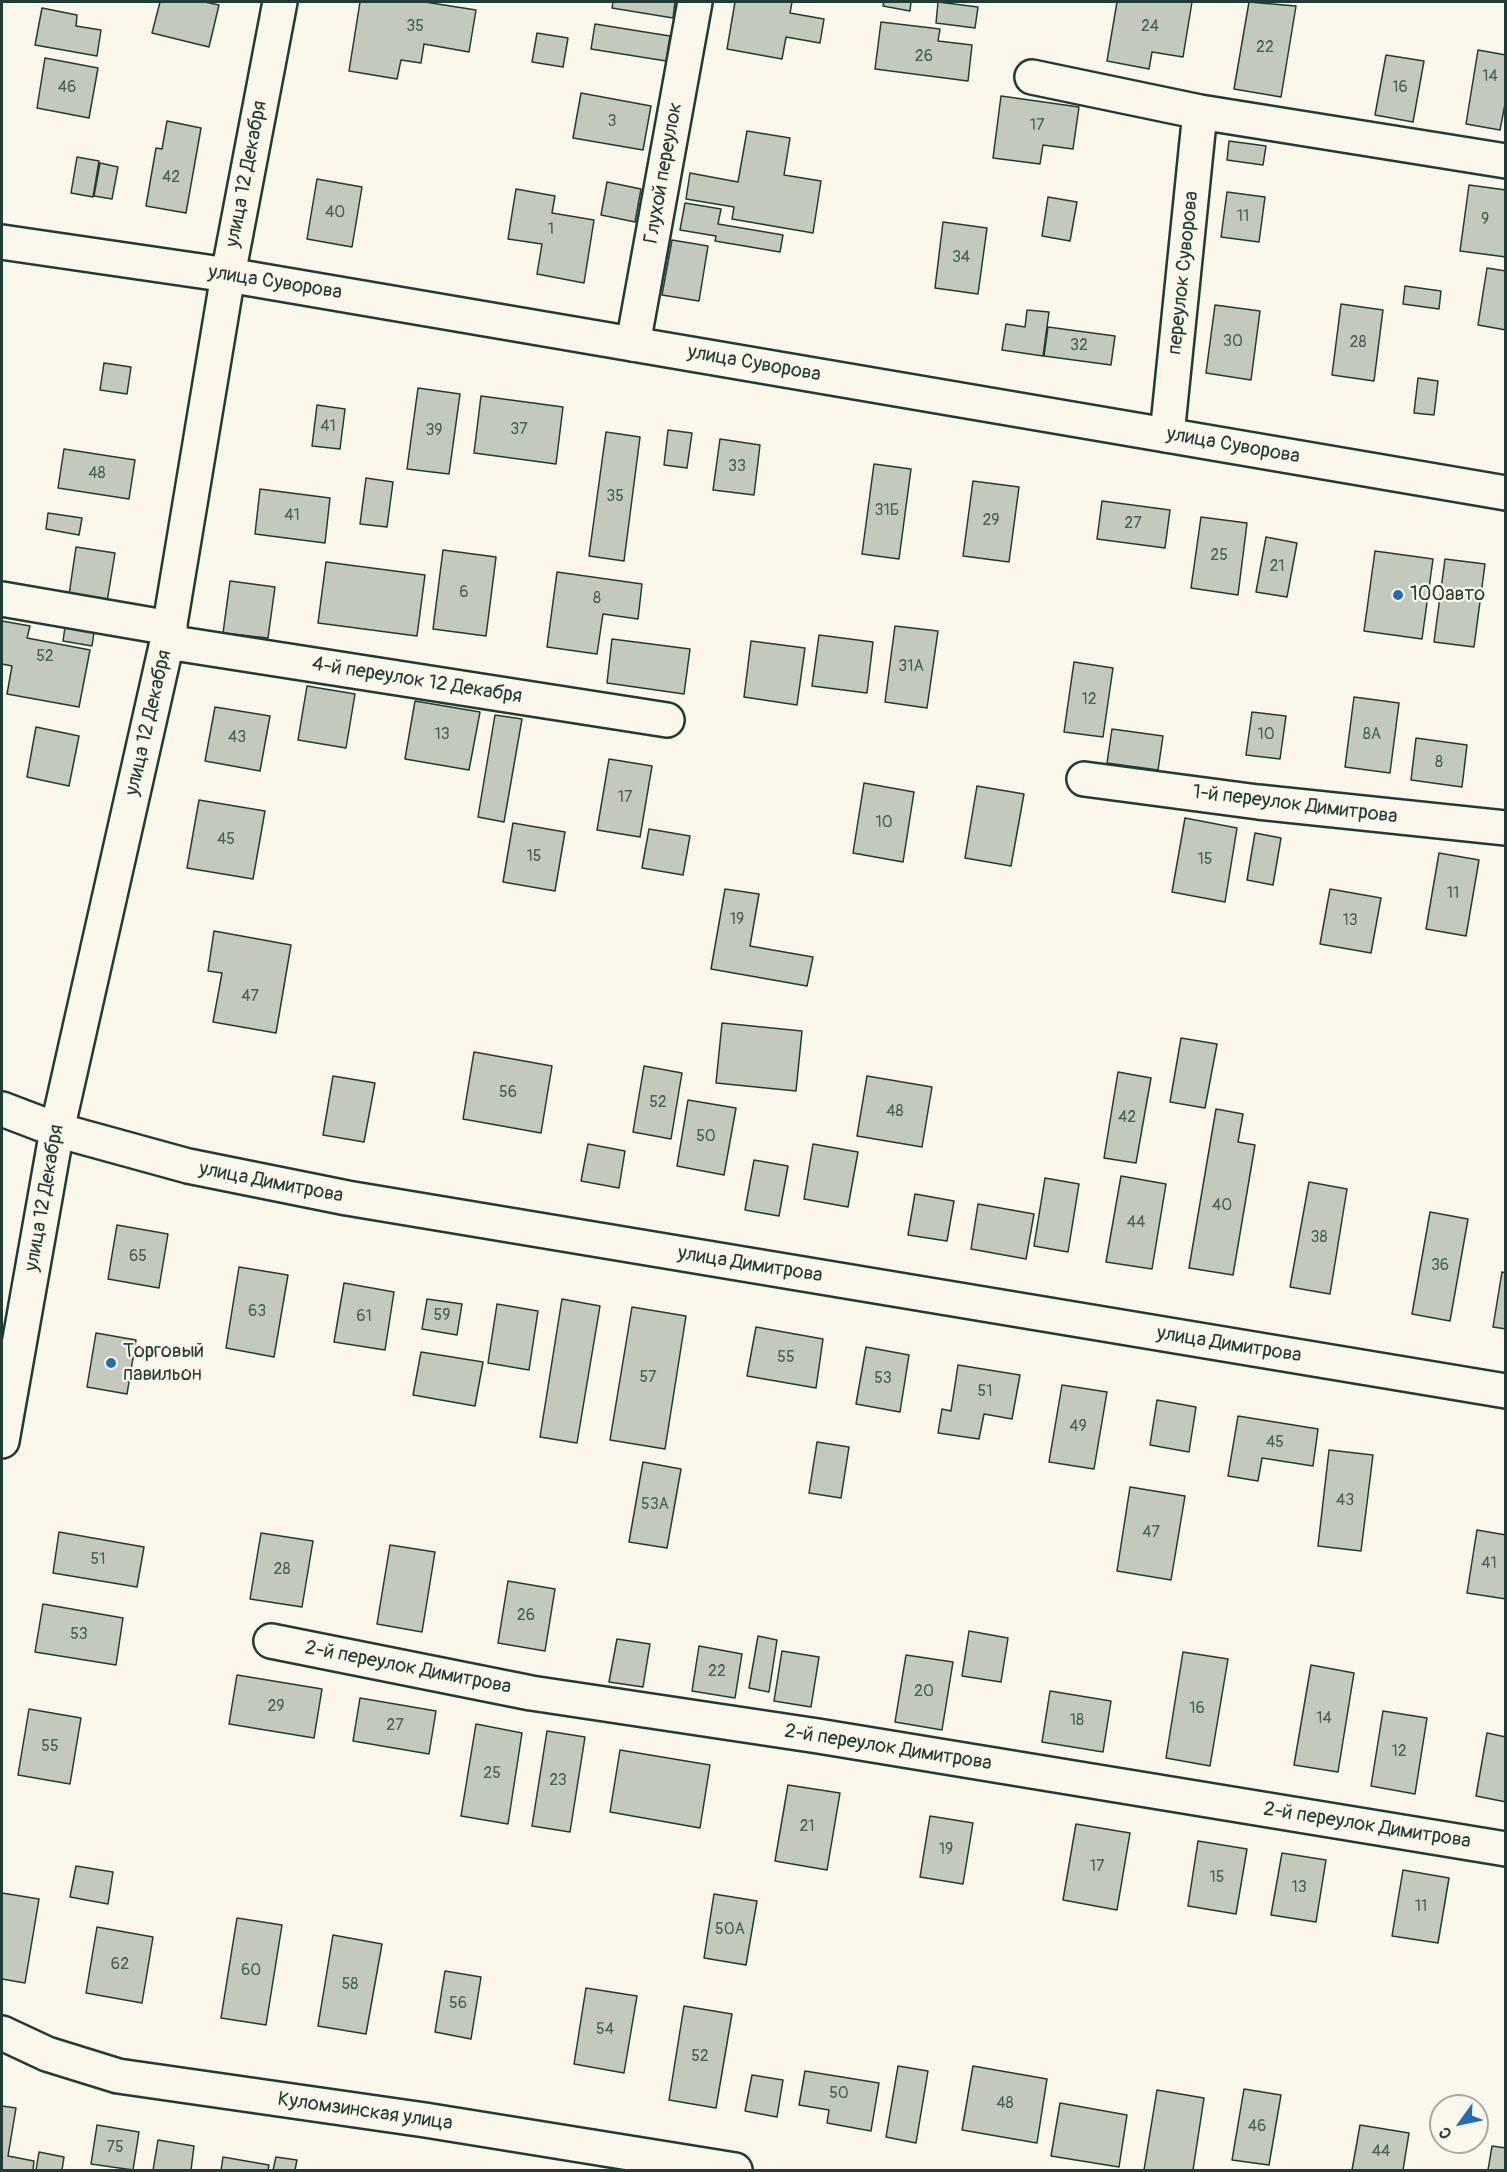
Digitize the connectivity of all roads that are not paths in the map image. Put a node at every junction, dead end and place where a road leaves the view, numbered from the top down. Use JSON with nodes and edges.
{"nodes":[{"id":1,"x":280,"y":2,"type":"edge"},
{"id":2,"x":695,"y":2,"type":"edge"},
{"id":3,"x":1032,"y":76,"type":"dead end"},
{"id":4,"x":1200,"y":111,"type":"junction"},
{"id":5,"x":1506,"y":161,"type":"edge"},
{"id":6,"x":2,"y":242,"type":"edge"},
{"id":7,"x":228,"y":274,"type":"junction"},
{"id":8,"x":633,"y":344,"type":"junction"},
{"id":9,"x":1167,"y":435,"type":"junction"},
{"id":10,"x":1506,"y":493,"type":"edge"},
{"id":11,"x":2,"y":599,"type":"edge"},
{"id":12,"x":168,"y":635,"type":"junction"},
{"id":13,"x":667,"y":720,"type":"dead end"},
{"id":14,"x":1084,"y":779,"type":"dead end"},
{"id":15,"x":1506,"y":828,"type":"edge"},
{"id":16,"x":2,"y":1109,"type":"edge"},
{"id":17,"x":57,"y":1130,"type":"junction"},
{"id":18,"x":1506,"y":1391,"type":"edge"},
{"id":19,"x":2,"y":1441,"type":"edge"},
{"id":20,"x":271,"y":1641,"type":"dead end"},
{"id":21,"x":1506,"y":1849,"type":"edge"},
{"id":22,"x":2,"y":2033,"type":"edge"},
{"id":23,"x":735,"y":2170,"type":"edge"}],
"edges":[{"from":1,"to":7,"type":"street","name":"улица 12 Декабря"},
{"from":2,"to":8,"type":"street","name":"Глухой переулок"},
{"from":3,"to":4,"type":"street"},
{"from":4,"to":5,"type":"street"},
{"from":4,"to":9,"type":"street","name":"переулок Суворова"},
{"from":6,"to":7,"type":"street","name":"улица Суворова"},
{"from":7,"to":8,"type":"street","name":"улица Суворова"},
{"from":7,"to":12,"type":"street","name":"улица 12 Декабря"},
{"from":8,"to":9,"type":"street","name":"улица Суворова"},
{"from":9,"to":10,"type":"street","name":"улица Суворова"},
{"from":11,"to":12,"type":"street","name":"4-й переулок 12 Декабря"},
{"from":12,"to":13,"type":"street","name":"4-й переулок 12 Декабря"},
{"from":12,"to":17,"type":"street","name":"улица 12 Декабря"},
{"from":14,"to":15,"type":"street","name":"1-й переулок Димитрова"},
{"from":16,"to":17,"type":"street","name":"улица Димитрова"},
{"from":17,"to":18,"type":"street","name":"улица Димитрова"},
{"from":17,"to":19,"type":"street","name":"улица 12 Декабря"},
{"from":20,"to":21,"type":"street","name":"2-й переулок Димитрова"},
{"from":22,"to":23,"type":"street","name":"Куломзинская улица"}]}
